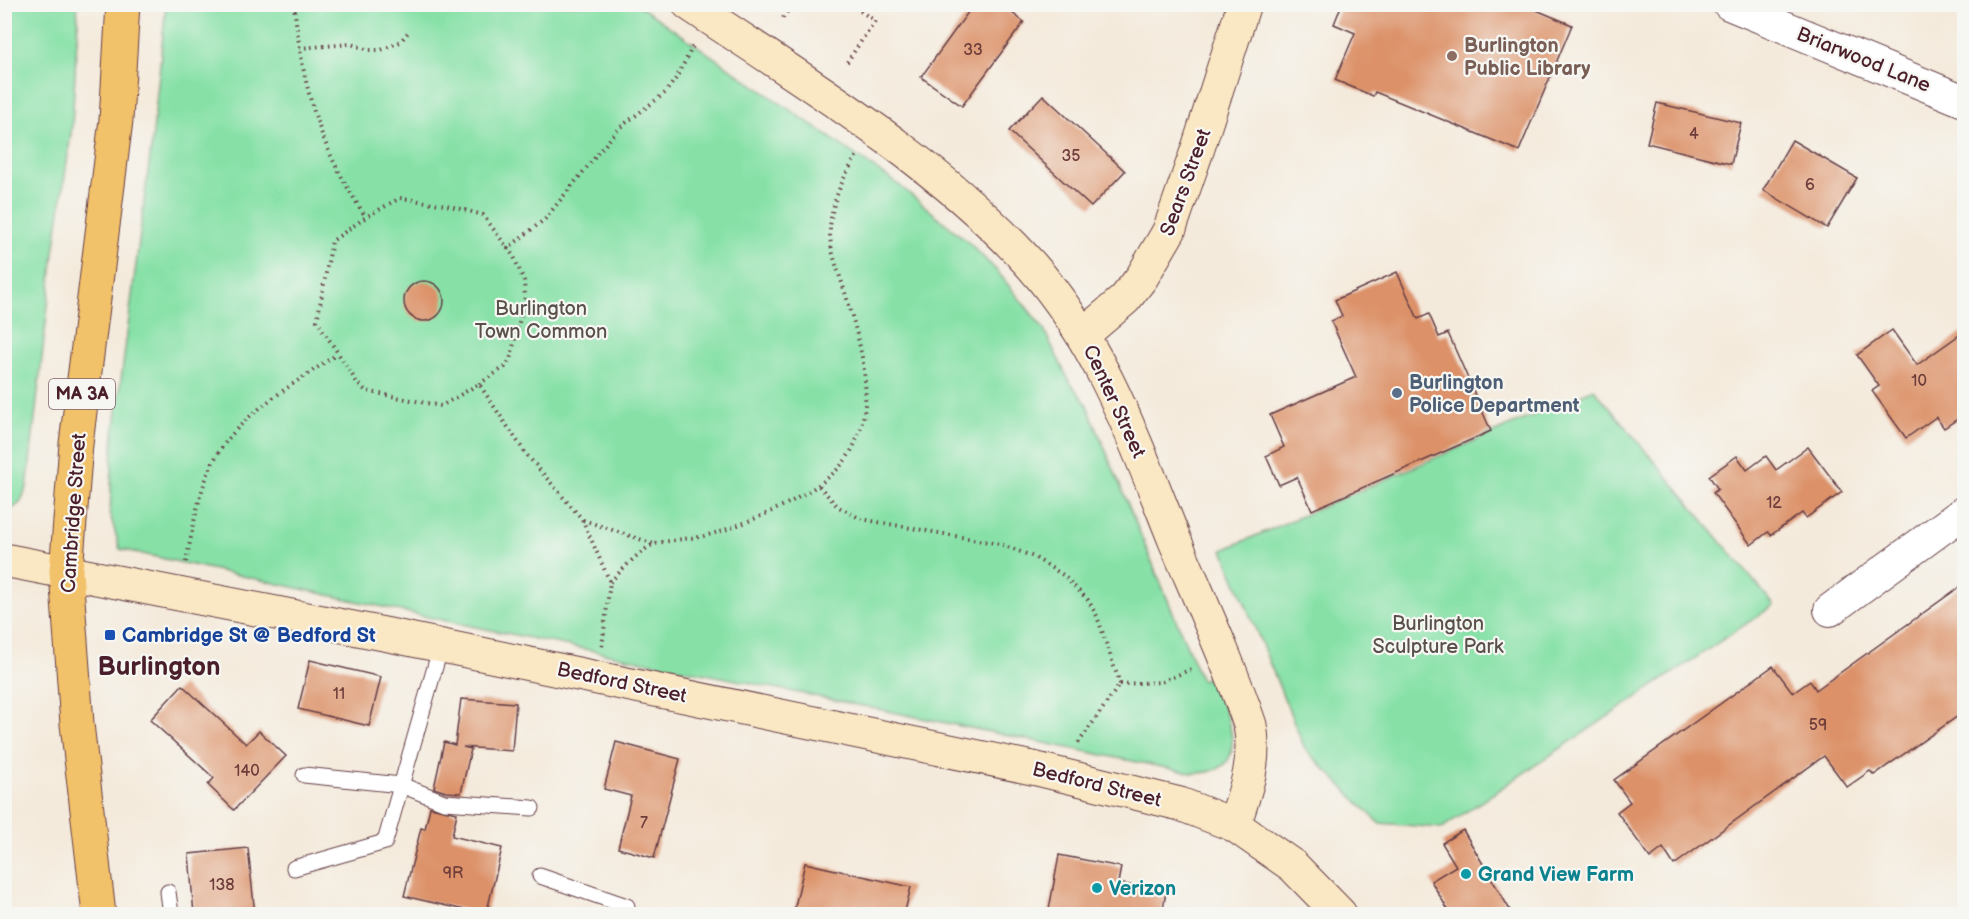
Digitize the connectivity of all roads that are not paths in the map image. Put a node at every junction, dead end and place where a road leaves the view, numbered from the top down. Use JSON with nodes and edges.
{"nodes":[{"id":1,"x":123,"y":4,"type":"edge"},
{"id":2,"x":1244,"y":4,"type":"edge"},
{"id":3,"x":1730,"y":4,"type":"edge"},
{"id":4,"x":700,"y":11,"type":"edge"},
{"id":5,"x":1965,"y":101,"type":"edge"},
{"id":6,"x":1084,"y":334,"type":"junction"},
{"id":7,"x":1965,"y":512,"type":"edge"},
{"id":8,"x":4,"y":560,"type":"edge"},
{"id":9,"x":66,"y":573,"type":"junction"},
{"id":10,"x":1830,"y":610,"type":"dead end"},
{"id":11,"x":441,"y":646,"type":"junction"},
{"id":12,"x":304,"y":775,"type":"dead end"},
{"id":13,"x":401,"y":785,"type":"junction"},
{"id":14,"x":532,"y":808,"type":"dead end"},
{"id":15,"x":1234,"y":825,"type":"junction"},
{"id":16,"x":294,"y":868,"type":"dead end"},
{"id":17,"x":540,"y":876,"type":"dead end"},
{"id":18,"x":168,"y":892,"type":"dead end"},
{"id":19,"x":99,"y":915,"type":"edge"},
{"id":20,"x":171,"y":915,"type":"edge"},
{"id":21,"x":625,"y":915,"type":"edge"},
{"id":22,"x":1340,"y":915,"type":"edge"}],
"edges":[{"from":1,"to":9,"type":"main road","name":"Cambridge Street","number":"MA 3A"},
{"from":2,"to":6,"type":"main road","name":"Sears Street"},
{"from":3,"to":5,"type":"street","name":"Briarwood Lane"},
{"from":4,"to":6,"type":"main road","name":"Center Street"},
{"from":6,"to":15,"type":"main road","name":"Center Street"},
{"from":7,"to":10,"type":"street"},
{"from":8,"to":9,"type":"main road","name":"Bedford Street"},
{"from":9,"to":11,"type":"main road","name":"Bedford Street"},
{"from":9,"to":19,"type":"main road","name":"Cambridge Street","number":"MA 3A"},
{"from":11,"to":13,"type":"lane"},
{"from":11,"to":15,"type":"main road","name":"Bedford Street"},
{"from":12,"to":13,"type":"lane"},
{"from":13,"to":14,"type":"lane"},
{"from":13,"to":16,"type":"lane"},
{"from":15,"to":22,"type":"main road"},
{"from":17,"to":21,"type":"lane"},
{"from":18,"to":20,"type":"lane"}]}
